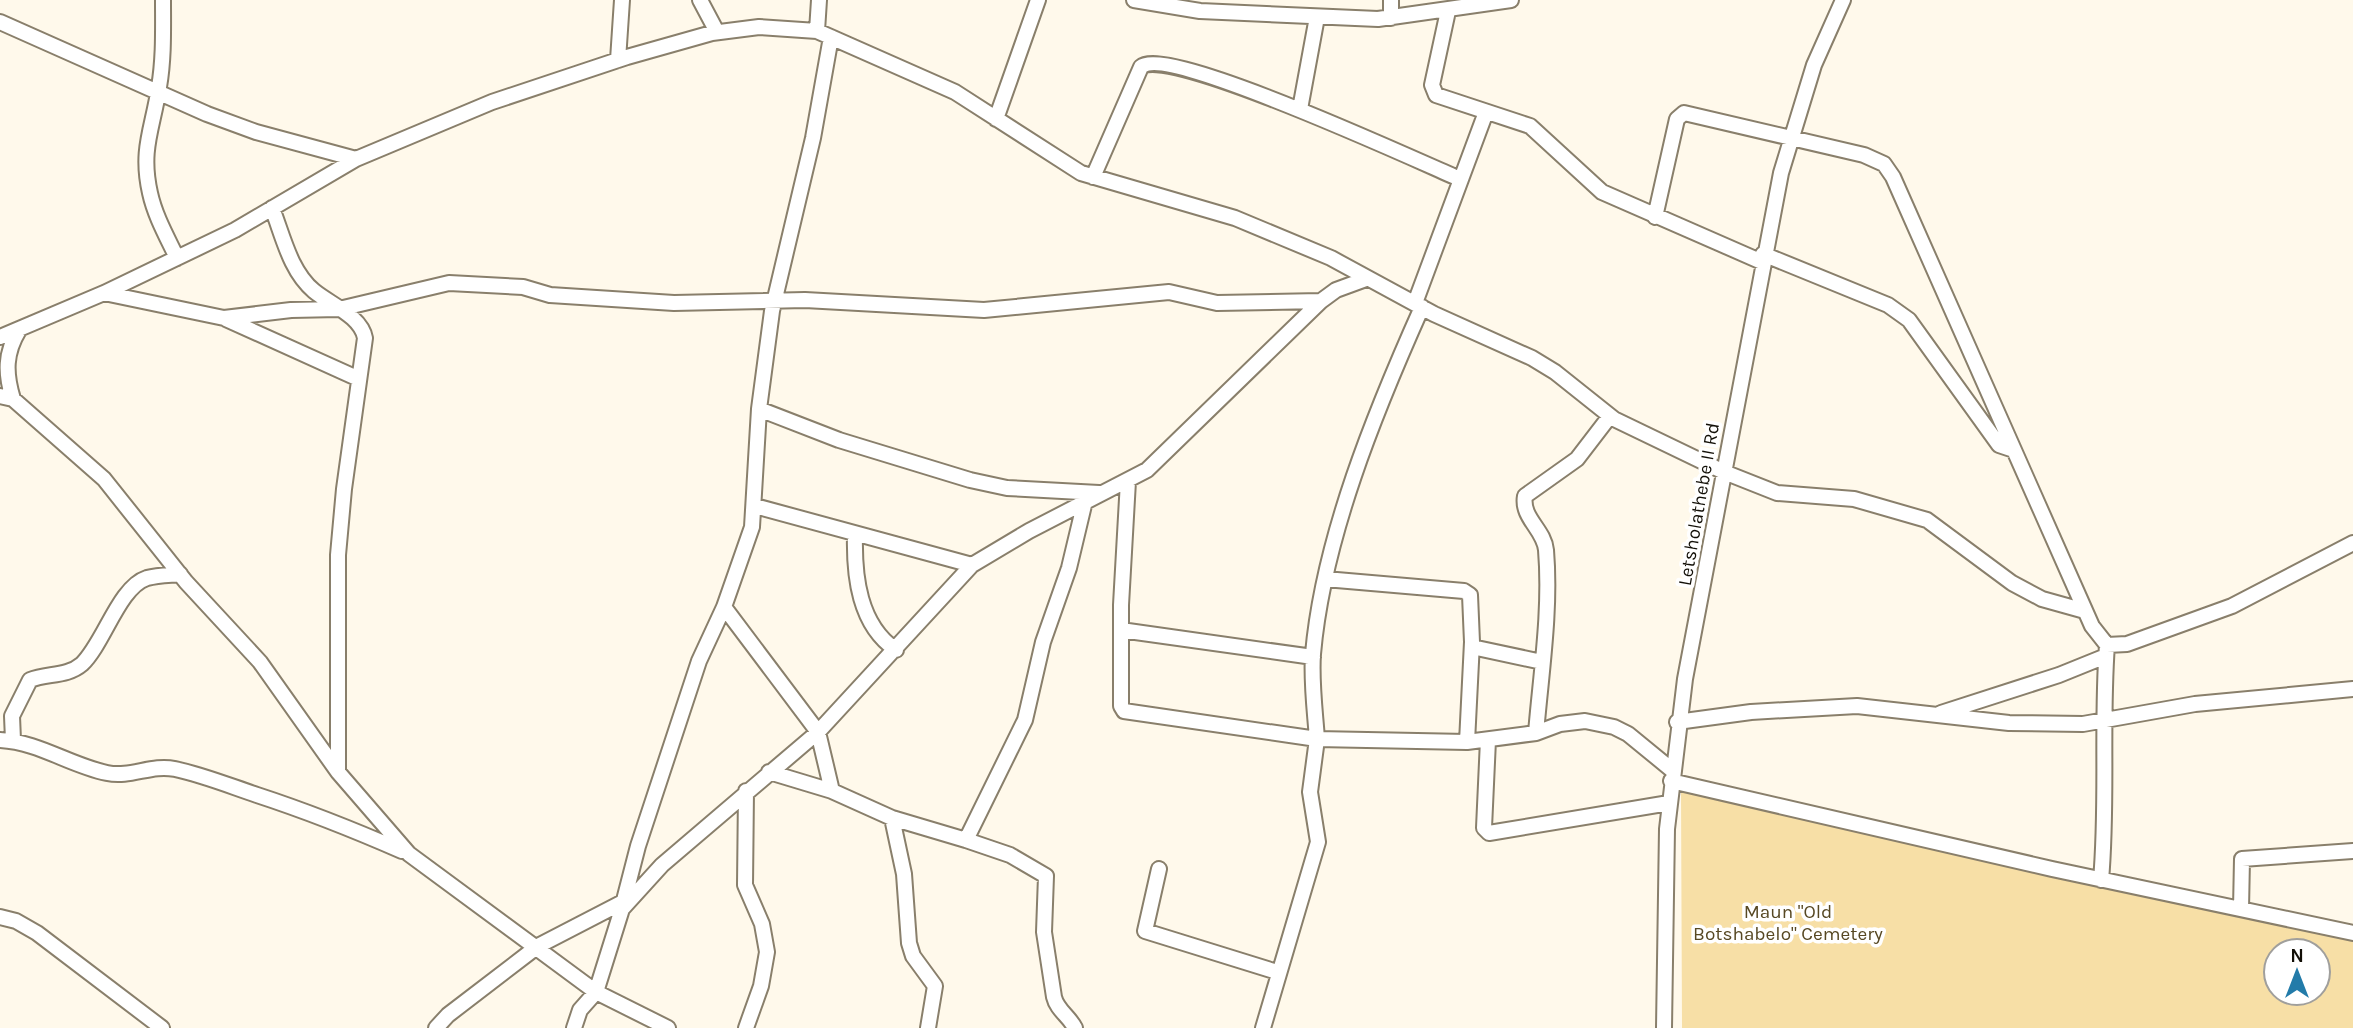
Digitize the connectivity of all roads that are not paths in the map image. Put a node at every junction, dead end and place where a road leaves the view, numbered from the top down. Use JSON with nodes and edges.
{"nodes":[{"id":1,"x":163,"y":0,"type":"edge"},
{"id":2,"x":621,"y":0,"type":"edge"},
{"id":3,"x":700,"y":0,"type":"edge"},
{"id":4,"x":819,"y":0,"type":"edge"},
{"id":5,"x":1038,"y":0,"type":"edge"},
{"id":6,"x":1134,"y":0,"type":"edge"},
{"id":7,"x":1216,"y":0,"type":"edge"},
{"id":8,"x":1391,"y":0,"type":"edge"},
{"id":9,"x":1511,"y":0,"type":"edge"},
{"id":10,"x":1843,"y":0,"type":"edge"},
{"id":11,"x":1448,"y":11,"type":"junction"},
{"id":12,"x":1229,"y":13,"type":"junction"},
{"id":13,"x":1317,"y":17,"type":"junction"},
{"id":14,"x":1391,"y":18,"type":"junction"},
{"id":15,"x":0,"y":22,"type":"edge"},
{"id":16,"x":817,"y":31,"type":"junction"},
{"id":17,"x":717,"y":32,"type":"junction"},
{"id":18,"x":831,"y":37,"type":"junction"},
{"id":19,"x":618,"y":60,"type":"junction"},
{"id":20,"x":159,"y":89,"type":"junction"},
{"id":21,"x":1300,"y":109,"type":"junction"},
{"id":22,"x":1486,"y":112,"type":"junction"},
{"id":23,"x":996,"y":118,"type":"junction"},
{"id":24,"x":1790,"y":139,"type":"junction"},
{"id":25,"x":356,"y":159,"type":"junction"},
{"id":26,"x":1093,"y":177,"type":"junction"},
{"id":27,"x":1460,"y":179,"type":"junction"},
{"id":28,"x":272,"y":208,"type":"junction"},
{"id":29,"x":1655,"y":217,"type":"junction"},
{"id":30,"x":177,"y":258,"type":"junction"},
{"id":31,"x":1763,"y":258,"type":"junction"},
{"id":32,"x":1366,"y":279,"type":"junction"},
{"id":33,"x":104,"y":293,"type":"junction"},
{"id":34,"x":774,"y":301,"type":"junction"},
{"id":35,"x":1321,"y":301,"type":"junction"},
{"id":36,"x":1418,"y":305,"type":"junction"},
{"id":37,"x":339,"y":309,"type":"junction"},
{"id":38,"x":224,"y":318,"type":"junction"},
{"id":39,"x":19,"y":330,"type":"junction"},
{"id":40,"x":0,"y":337,"type":"edge"},
{"id":41,"x":359,"y":379,"type":"junction"},
{"id":42,"x":7,"y":398,"type":"edge"},
{"id":43,"x":759,"y":409,"type":"junction"},
{"id":44,"x":1610,"y":416,"type":"junction"},
{"id":45,"x":2014,"y":450,"type":"junction"},
{"id":46,"x":1724,"y":472,"type":"junction"},
{"id":47,"x":1128,"y":481,"type":"junction"},
{"id":48,"x":1100,"y":493,"type":"junction"},
{"id":49,"x":1085,"y":501,"type":"junction"},
{"id":50,"x":755,"y":506,"type":"junction"},
{"id":51,"x":855,"y":536,"type":"junction"},
{"id":52,"x":2353,"y":543,"type":"edge"},
{"id":53,"x":972,"y":565,"type":"junction"},
{"id":54,"x":180,"y":574,"type":"junction"},
{"id":55,"x":1325,"y":579,"type":"junction"},
{"id":56,"x":724,"y":607,"type":"junction"},
{"id":57,"x":2085,"y":611,"type":"junction"},
{"id":58,"x":1121,"y":630,"type":"junction"},
{"id":59,"x":1472,"y":647,"type":"junction"},
{"id":60,"x":896,"y":650,"type":"junction"},
{"id":61,"x":2107,"y":650,"type":"junction"},
{"id":62,"x":1313,"y":657,"type":"junction"},
{"id":63,"x":1542,"y":662,"type":"junction"},
{"id":64,"x":2353,"y":689,"type":"edge"},
{"id":65,"x":1933,"y":715,"type":"junction"},
{"id":66,"x":1677,"y":722,"type":"junction"},
{"id":67,"x":2103,"y":723,"type":"junction"},
{"id":68,"x":818,"y":732,"type":"junction"},
{"id":69,"x":1536,"y":733,"type":"junction"},
{"id":70,"x":1317,"y":739,"type":"junction"},
{"id":71,"x":6,"y":740,"type":"edge"},
{"id":72,"x":1488,"y":740,"type":"junction"},
{"id":73,"x":1467,"y":742,"type":"junction"},
{"id":74,"x":338,"y":772,"type":"junction"},
{"id":75,"x":769,"y":772,"type":"junction"},
{"id":76,"x":1671,"y":776,"type":"junction"},
{"id":77,"x":747,"y":791,"type":"junction"},
{"id":78,"x":832,"y":791,"type":"junction"},
{"id":79,"x":1669,"y":803,"type":"junction"},
{"id":80,"x":892,"y":818,"type":"junction"},
{"id":81,"x":966,"y":840,"type":"junction"},
{"id":82,"x":2353,"y":851,"type":"edge"},
{"id":83,"x":409,"y":854,"type":"junction"},
{"id":84,"x":1159,"y":869,"type":"dead end"},
{"id":85,"x":2101,"y":880,"type":"junction"},
{"id":86,"x":622,"y":906,"type":"junction"},
{"id":87,"x":2241,"y":909,"type":"junction"},
{"id":88,"x":0,"y":917,"type":"edge"},
{"id":89,"x":2353,"y":933,"type":"edge"},
{"id":90,"x":538,"y":946,"type":"junction"},
{"id":91,"x":1277,"y":972,"type":"junction"},
{"id":92,"x":596,"y":992,"type":"junction"},
{"id":93,"x":162,"y":1028,"type":"edge"},
{"id":94,"x":436,"y":1028,"type":"edge"},
{"id":95,"x":574,"y":1028,"type":"edge"},
{"id":96,"x":667,"y":1028,"type":"edge"},
{"id":97,"x":746,"y":1028,"type":"edge"},
{"id":98,"x":928,"y":1028,"type":"edge"},
{"id":99,"x":1074,"y":1028,"type":"edge"},
{"id":100,"x":1263,"y":1028,"type":"edge"},
{"id":101,"x":1664,"y":1028,"type":"edge"}],
"edges":[{"from":1,"to":20,"type":"street"},
{"from":2,"to":19,"type":"street"},
{"from":3,"to":17,"type":"street"},
{"from":4,"to":16,"type":"street"},
{"from":5,"to":23,"type":"street"},
{"from":6,"to":12,"type":"street"},
{"from":7,"to":12,"type":"street"},
{"from":8,"to":14,"type":"street"},
{"from":9,"to":11,"type":"street"},
{"from":10,"to":24,"type":"street","name":"Letsholathebe II Rd"},
{"from":11,"to":14,"type":"street"},
{"from":11,"to":22,"type":"street"},
{"from":12,"to":13,"type":"street"},
{"from":13,"to":14,"type":"street"},
{"from":13,"to":21,"type":"street"},
{"from":15,"to":20,"type":"street"},
{"from":16,"to":17,"type":"street"},
{"from":16,"to":18,"type":"street"},
{"from":17,"to":19,"type":"street"},
{"from":18,"to":23,"type":"street"},
{"from":18,"to":34,"type":"street"},
{"from":19,"to":25,"type":"street"},
{"from":20,"to":25,"type":"street"},
{"from":20,"to":30,"type":"street"},
{"from":21,"to":26,"type":"street"},
{"from":21,"to":27,"type":"street"},
{"from":22,"to":27,"type":"street"},
{"from":22,"to":29,"type":"street"},
{"from":23,"to":26,"type":"street"},
{"from":24,"to":29,"type":"street"},
{"from":24,"to":31,"type":"street","name":"Letsholathebe II Rd"},
{"from":24,"to":45,"type":"street"},
{"from":25,"to":28,"type":"street"},
{"from":26,"to":32,"type":"street"},
{"from":27,"to":36,"type":"street"},
{"from":28,"to":30,"type":"street"},
{"from":28,"to":37,"type":"street"},
{"from":29,"to":31,"type":"street"},
{"from":30,"to":33,"type":"street"},
{"from":31,"to":45,"type":"street"},
{"from":31,"to":46,"type":"street","name":"Letsholathebe II Rd"},
{"from":32,"to":35,"type":"street"},
{"from":32,"to":36,"type":"street"},
{"from":33,"to":38,"type":"street"},
{"from":33,"to":39,"type":"street"},
{"from":34,"to":35,"type":"street"},
{"from":34,"to":37,"type":"street"},
{"from":34,"to":43,"type":"street"},
{"from":35,"to":47,"type":"street"},
{"from":36,"to":44,"type":"street"},
{"from":36,"to":55,"type":"street"},
{"from":37,"to":38,"type":"street"},
{"from":37,"to":41,"type":"street"},
{"from":38,"to":41,"type":"street"},
{"from":39,"to":40,"type":"street"},
{"from":39,"to":42,"type":"street"},
{"from":41,"to":74,"type":"street"},
{"from":42,"to":54,"type":"street"},
{"from":43,"to":48,"type":"street"},
{"from":43,"to":50,"type":"street"},
{"from":44,"to":46,"type":"street"},
{"from":44,"to":63,"type":"street"},
{"from":45,"to":57,"type":"street"},
{"from":46,"to":57,"type":"street"},
{"from":46,"to":66,"type":"street","name":"Letsholathebe II Rd"},
{"from":47,"to":48,"type":"street"},
{"from":47,"to":58,"type":"street"},
{"from":48,"to":49,"type":"street"},
{"from":49,"to":53,"type":"street"},
{"from":49,"to":81,"type":"street"},
{"from":50,"to":51,"type":"street"},
{"from":50,"to":56,"type":"street"},
{"from":51,"to":53,"type":"street"},
{"from":51,"to":60,"type":"street"},
{"from":52,"to":61,"type":"street"},
{"from":53,"to":60,"type":"street"},
{"from":54,"to":71,"type":"street"},
{"from":54,"to":74,"type":"street"},
{"from":55,"to":59,"type":"street"},
{"from":55,"to":62,"type":"street"},
{"from":56,"to":68,"type":"street"},
{"from":56,"to":86,"type":"street"},
{"from":57,"to":61,"type":"street"},
{"from":58,"to":62,"type":"street"},
{"from":58,"to":70,"type":"street"},
{"from":59,"to":63,"type":"street"},
{"from":59,"to":73,"type":"street"},
{"from":60,"to":68,"type":"street"},
{"from":61,"to":65,"type":"street"},
{"from":61,"to":67,"type":"street"},
{"from":62,"to":70,"type":"street"},
{"from":63,"to":69,"type":"street"},
{"from":64,"to":67,"type":"street"},
{"from":65,"to":66,"type":"street"},
{"from":65,"to":67,"type":"street"},
{"from":66,"to":76,"type":"street","name":"Letsholathebe II Rd"},
{"from":67,"to":85,"type":"street"},
{"from":68,"to":75,"type":"street"},
{"from":68,"to":78,"type":"street"},
{"from":69,"to":72,"type":"street"},
{"from":69,"to":76,"type":"street"},
{"from":70,"to":73,"type":"street"},
{"from":70,"to":91,"type":"street"},
{"from":71,"to":83,"type":"street"},
{"from":72,"to":73,"type":"street"},
{"from":72,"to":79,"type":"street"},
{"from":74,"to":83,"type":"street"},
{"from":75,"to":77,"type":"street"},
{"from":75,"to":78,"type":"street"},
{"from":76,"to":79,"type":"street","name":"Letsholathebe II Rd"},
{"from":76,"to":85,"type":"street"},
{"from":77,"to":86,"type":"street"},
{"from":77,"to":97,"type":"street"},
{"from":78,"to":80,"type":"street"},
{"from":79,"to":101,"type":"street","name":"Letsholathebe II Rd"},
{"from":80,"to":81,"type":"street"},
{"from":80,"to":98,"type":"street"},
{"from":81,"to":99,"type":"street"},
{"from":82,"to":87,"type":"street"},
{"from":83,"to":90,"type":"street"},
{"from":84,"to":91,"type":"street"},
{"from":85,"to":87,"type":"street"},
{"from":86,"to":90,"type":"street"},
{"from":86,"to":92,"type":"street"},
{"from":87,"to":89,"type":"street"},
{"from":88,"to":93,"type":"street"},
{"from":90,"to":92,"type":"street"},
{"from":90,"to":94,"type":"street"},
{"from":91,"to":100,"type":"street"},
{"from":92,"to":95,"type":"street"},
{"from":92,"to":96,"type":"street"}]}
